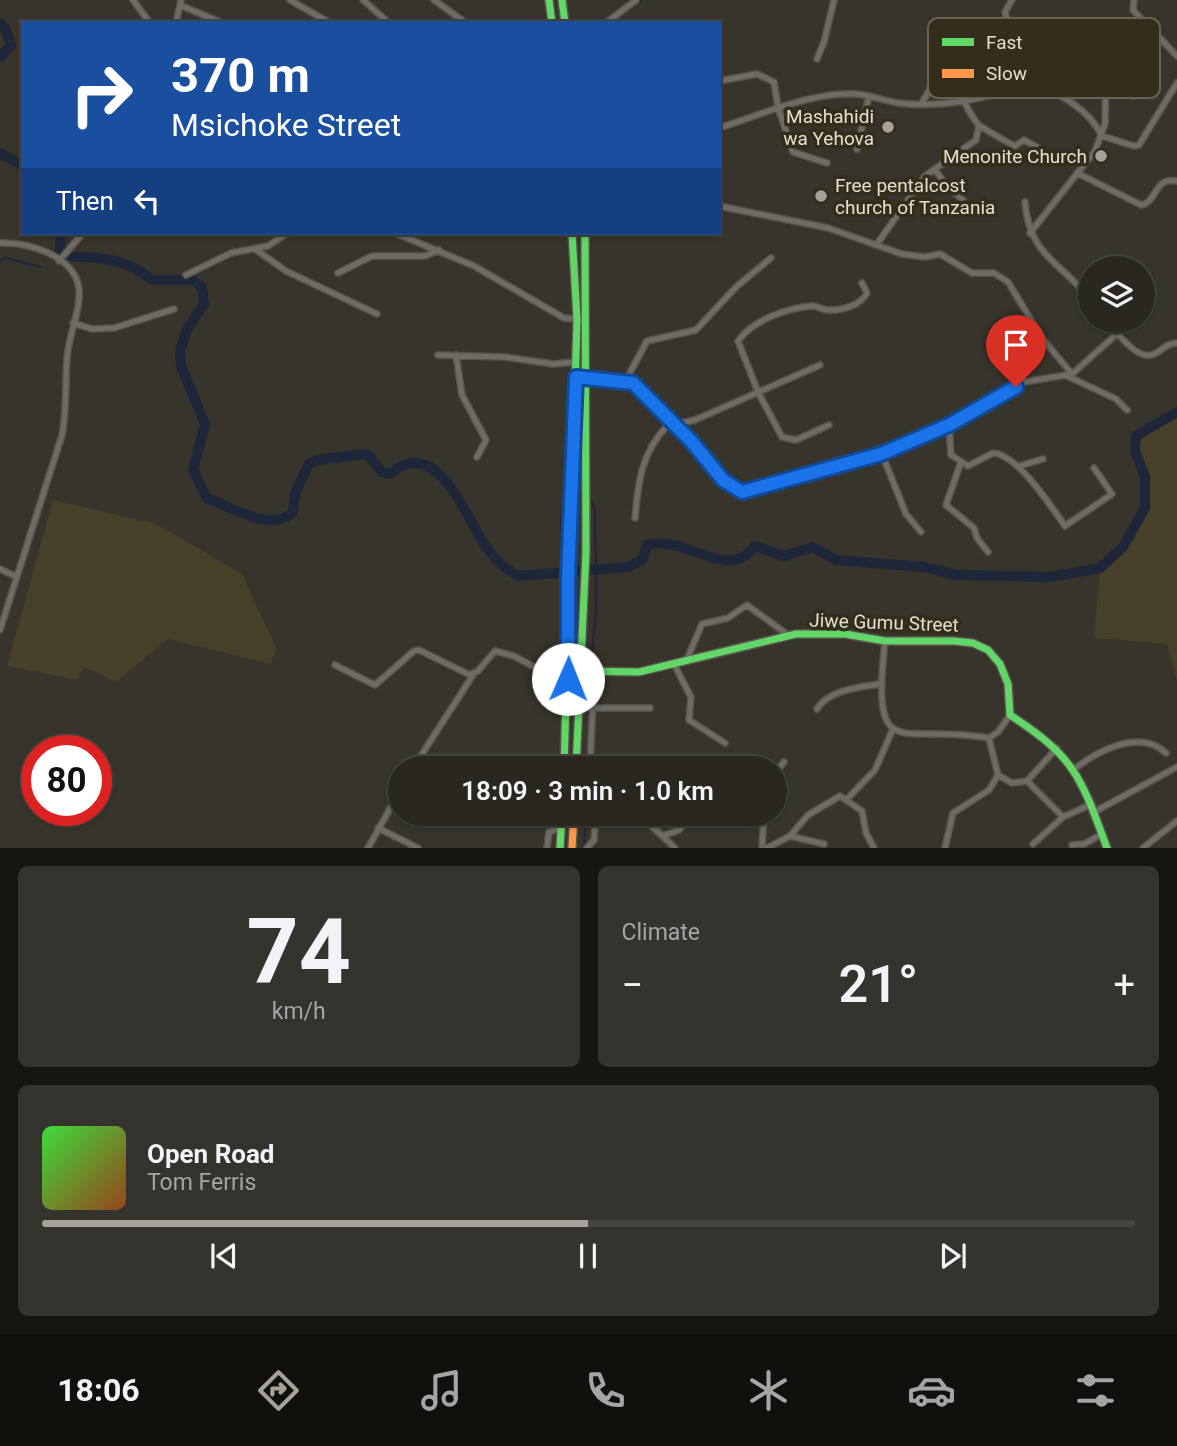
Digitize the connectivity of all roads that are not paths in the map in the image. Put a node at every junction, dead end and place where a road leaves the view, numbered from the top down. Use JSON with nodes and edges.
{"nodes":[{"id":1,"x":133,"y":0,"type":"edge"},
{"id":2,"x":290,"y":0,"type":"edge"},
{"id":3,"x":363,"y":0,"type":"edge"},
{"id":4,"x":434,"y":0,"type":"edge"},
{"id":5,"x":549,"y":0,"type":"edge"},
{"id":6,"x":562,"y":0,"type":"edge"},
{"id":7,"x":636,"y":0,"type":"edge"},
{"id":8,"x":834,"y":0,"type":"edge"},
{"id":9,"x":1012,"y":0,"type":"edge"},
{"id":10,"x":180,"y":2,"type":"edge"},
{"id":11,"x":1131,"y":2,"type":"edge"},
{"id":12,"x":1006,"y":18,"type":"edge"},
{"id":13,"x":1141,"y":18,"type":"edge"},
{"id":14,"x":149,"y":21,"type":"edge"},
{"id":15,"x":176,"y":21,"type":"edge"},
{"id":16,"x":218,"y":21,"type":"edge"},
{"id":17,"x":327,"y":21,"type":"edge"},
{"id":18,"x":387,"y":21,"type":"edge"},
{"id":19,"x":463,"y":21,"type":"edge"},
{"id":20,"x":552,"y":21,"type":"edge"},
{"id":21,"x":565,"y":21,"type":"edge"},
{"id":22,"x":609,"y":21,"type":"edge"},
{"id":23,"x":1160,"y":38,"type":"edge"},
{"id":24,"x":1177,"y":55,"type":"edge"},
{"id":25,"x":817,"y":59,"type":"dead end"},
{"id":26,"x":721,"y":81,"type":"edge"},
{"id":27,"x":1177,"y":83,"type":"edge"},
{"id":28,"x":928,"y":92,"type":"edge"},
{"id":29,"x":869,"y":96,"type":"junction"},
{"id":30,"x":972,"y":98,"type":"edge"},
{"id":31,"x":1066,"y":98,"type":"edge"},
{"id":32,"x":1107,"y":98,"type":"edge"},
{"id":33,"x":963,"y":100,"type":"junction"},
{"id":34,"x":921,"y":104,"type":"junction"},
{"id":35,"x":778,"y":107,"type":"junction"},
{"id":36,"x":979,"y":125,"type":"junction"},
{"id":37,"x":721,"y":127,"type":"edge"},
{"id":38,"x":1102,"y":136,"type":"junction"},
{"id":39,"x":857,"y":149,"type":"dead end"},
{"id":40,"x":1042,"y":150,"type":"dead end"},
{"id":41,"x":827,"y":163,"type":"dead end"},
{"id":42,"x":935,"y":170,"type":"junction"},
{"id":43,"x":1077,"y":173,"type":"junction"},
{"id":44,"x":1177,"y":181,"type":"edge"},
{"id":45,"x":963,"y":200,"type":"dead end"},
{"id":46,"x":1025,"y":202,"type":"dead end"},
{"id":47,"x":721,"y":206,"type":"edge"},
{"id":48,"x":1030,"y":233,"type":"junction"},
{"id":49,"x":81,"y":235,"type":"edge"},
{"id":50,"x":284,"y":235,"type":"edge"},
{"id":51,"x":401,"y":235,"type":"edge"},
{"id":52,"x":572,"y":235,"type":"edge"},
{"id":53,"x":584,"y":235,"type":"edge"},
{"id":54,"x":0,"y":243,"type":"edge"},
{"id":55,"x":877,"y":244,"type":"junction"},
{"id":56,"x":255,"y":248,"type":"junction"},
{"id":57,"x":439,"y":250,"type":"junction"},
{"id":58,"x":771,"y":258,"type":"dead end"},
{"id":59,"x":59,"y":261,"type":"junction"},
{"id":60,"x":338,"y":273,"type":"dead end"},
{"id":61,"x":186,"y":275,"type":"dead end"},
{"id":62,"x":862,"y":283,"type":"dead end"},
{"id":63,"x":1078,"y":284,"type":"edge"},
{"id":64,"x":174,"y":309,"type":"dead end"},
{"id":65,"x":377,"y":314,"type":"dead end"},
{"id":66,"x":577,"y":319,"type":"junction"},
{"id":67,"x":73,"y":323,"type":"junction"},
{"id":68,"x":993,"y":333,"type":"dead end"},
{"id":69,"x":1118,"y":334,"type":"joint"},
{"id":70,"x":1177,"y":344,"type":"edge"},
{"id":71,"x":438,"y":355,"type":"dead end"},
{"id":72,"x":456,"y":355,"type":"junction"},
{"id":73,"x":576,"y":362,"type":"junction"},
{"id":74,"x":820,"y":365,"type":"dead end"},
{"id":75,"x":1069,"y":375,"type":"junction"},
{"id":76,"x":576,"y":377,"type":"junction"},
{"id":77,"x":587,"y":377,"type":"junction"},
{"id":78,"x":626,"y":380,"type":"junction"},
{"id":79,"x":1016,"y":387,"type":"junction"},
{"id":80,"x":758,"y":392,"type":"junction"},
{"id":81,"x":1127,"y":410,"type":"dead end"},
{"id":82,"x":672,"y":425,"type":"junction"},
{"id":83,"x":829,"y":425,"type":"dead end"},
{"id":84,"x":949,"y":425,"type":"junction"},
{"id":85,"x":881,"y":454,"type":"junction"},
{"id":86,"x":477,"y":457,"type":"dead end"},
{"id":87,"x":1043,"y":459,"type":"dead end"},
{"id":88,"x":961,"y":462,"type":"junction"},
{"id":89,"x":1019,"y":466,"type":"junction"},
{"id":90,"x":1094,"y":468,"type":"dead end"},
{"id":91,"x":635,"y":517,"type":"dead end"},
{"id":92,"x":921,"y":532,"type":"dead end"},
{"id":93,"x":988,"y":552,"type":"dead end"},
{"id":94,"x":0,"y":569,"type":"edge"},
{"id":95,"x":17,"y":577,"type":"junction"},
{"id":96,"x":0,"y":630,"type":"edge"},
{"id":97,"x":788,"y":635,"type":"junction"},
{"id":98,"x":885,"y":641,"type":"junction"},
{"id":99,"x":687,"y":659,"type":"junction"},
{"id":100,"x":568,"y":660,"type":"junction"},
{"id":101,"x":674,"y":664,"type":"junction"},
{"id":102,"x":335,"y":665,"type":"dead end"},
{"id":103,"x":580,"y":670,"type":"junction"},
{"id":104,"x":473,"y":675,"type":"junction"},
{"id":105,"x":880,"y":684,"type":"junction"},
{"id":106,"x":650,"y":708,"type":"dead end"},
{"id":107,"x":817,"y":709,"type":"dead end"},
{"id":108,"x":1010,"y":715,"type":"junction"},
{"id":109,"x":892,"y":731,"type":"junction"},
{"id":110,"x":989,"y":737,"type":"junction"},
{"id":111,"x":725,"y":743,"type":"dead end"},
{"id":112,"x":1057,"y":748,"type":"junction"},
{"id":113,"x":1166,"y":753,"type":"dead end"},
{"id":114,"x":421,"y":756,"type":"edge"},
{"id":115,"x":564,"y":756,"type":"edge"},
{"id":116,"x":576,"y":756,"type":"edge"},
{"id":117,"x":591,"y":756,"type":"edge"},
{"id":118,"x":1177,"y":767,"type":"edge"},
{"id":119,"x":1073,"y":770,"type":"junction"},
{"id":120,"x":998,"y":775,"type":"junction"},
{"id":121,"x":1027,"y":781,"type":"junction"},
{"id":122,"x":848,"y":798,"type":"junction"},
{"id":123,"x":1094,"y":807,"type":"junction"},
{"id":124,"x":388,"y":811,"type":"edge"},
{"id":125,"x":1063,"y":817,"type":"junction"},
{"id":126,"x":1177,"y":821,"type":"edge"},
{"id":127,"x":573,"y":826,"type":"edge"},
{"id":128,"x":595,"y":826,"type":"edge"},
{"id":129,"x":652,"y":826,"type":"edge"},
{"id":130,"x":682,"y":826,"type":"edge"},
{"id":131,"x":764,"y":826,"type":"edge"},
{"id":132,"x":378,"y":828,"type":"junction"},
{"id":133,"x":561,"y":828,"type":"joint"},
{"id":134,"x":1102,"y":834,"type":"junction"},
{"id":135,"x":662,"y":836,"type":"junction"},
{"id":136,"x":790,"y":836,"type":"junction"},
{"id":137,"x":824,"y":844,"type":"dead end"},
{"id":138,"x":1033,"y":844,"type":"dead end"},
{"id":139,"x":1072,"y":845,"type":"dead end"},
{"id":140,"x":589,"y":847,"type":"edge"},
{"id":141,"x":368,"y":848,"type":"edge"},
{"id":142,"x":418,"y":848,"type":"edge"},
{"id":143,"x":547,"y":848,"type":"edge"},
{"id":144,"x":560,"y":848,"type":"edge"},
{"id":145,"x":572,"y":848,"type":"edge"},
{"id":146,"x":675,"y":848,"type":"edge"},
{"id":147,"x":765,"y":848,"type":"edge"},
{"id":148,"x":874,"y":848,"type":"edge"},
{"id":149,"x":945,"y":848,"type":"edge"},
{"id":150,"x":1107,"y":848,"type":"edge"},
{"id":151,"x":1143,"y":848,"type":"edge"}],
"edges":[{"from":1,"to":14,"type":"street"},
{"from":2,"to":17,"type":"street"},
{"from":3,"to":18,"type":"street"},
{"from":4,"to":19,"type":"street"},
{"from":5,"to":20,"type":"main road"},
{"from":6,"to":21,"type":"main road"},
{"from":7,"to":22,"type":"street"},
{"from":8,"to":25,"type":"street"},
{"from":9,"to":12,"type":"street"},
{"from":10,"to":15,"type":"street"},
{"from":10,"to":16,"type":"street"},
{"from":11,"to":13,"type":"street"},
{"from":23,"to":24,"type":"street"},
{"from":26,"to":35,"type":"street"},
{"from":27,"to":38,"type":"street"},
{"from":28,"to":34,"type":"street"},
{"from":29,"to":34,"type":"street"},
{"from":29,"to":35,"type":"street"},
{"from":29,"to":39,"type":"street"},
{"from":30,"to":33,"type":"street"},
{"from":31,"to":38,"type":"street"},
{"from":32,"to":38,"type":"street"},
{"from":33,"to":34,"type":"street"},
{"from":33,"to":36,"type":"street"},
{"from":35,"to":37,"type":"street"},
{"from":35,"to":41,"type":"street"},
{"from":36,"to":40,"type":"street"},
{"from":36,"to":42,"type":"street"},
{"from":38,"to":43,"type":"street"},
{"from":42,"to":45,"type":"street"},
{"from":42,"to":55,"type":"street"},
{"from":43,"to":44,"type":"street"},
{"from":43,"to":48,"type":"street"},
{"from":46,"to":48,"type":"street"},
{"from":47,"to":55,"type":"street"},
{"from":48,"to":63,"type":"street"},
{"from":49,"to":59,"type":"street"},
{"from":50,"to":56,"type":"street"},
{"from":51,"to":57,"type":"street"},
{"from":52,"to":66,"type":"main road"},
{"from":53,"to":77,"type":"main road"},
{"from":54,"to":59,"type":"street"},
{"from":55,"to":75,"type":"street"},
{"from":56,"to":61,"type":"street"},
{"from":56,"to":65,"type":"street"},
{"from":57,"to":60,"type":"street"},
{"from":57,"to":66,"type":"street"},
{"from":58,"to":78,"type":"street"},
{"from":59,"to":67,"type":"street"},
{"from":62,"to":80,"type":"street"},
{"from":64,"to":67,"type":"street"},
{"from":66,"to":73,"type":"main road"},
{"from":67,"to":95,"type":"street"},
{"from":68,"to":79,"type":"street"},
{"from":69,"to":70,"type":"street"},
{"from":69,"to":75,"type":"street"},
{"from":71,"to":72,"type":"street"},
{"from":72,"to":73,"type":"street"},
{"from":72,"to":86,"type":"street"},
{"from":73,"to":76,"type":"main road"},
{"from":74,"to":80,"type":"street"},
{"from":75,"to":79,"type":"street"},
{"from":75,"to":81,"type":"street"},
{"from":76,"to":77,"type":"street"},
{"from":76,"to":100,"type":"main road"},
{"from":77,"to":78,"type":"street"},
{"from":77,"to":103,"type":"main road"},
{"from":78,"to":82,"type":"street"},
{"from":79,"to":84,"type":"street"},
{"from":80,"to":82,"type":"street"},
{"from":80,"to":83,"type":"street"},
{"from":82,"to":85,"type":"street"},
{"from":82,"to":91,"type":"street"},
{"from":84,"to":85,"type":"street"},
{"from":84,"to":88,"type":"street"},
{"from":85,"to":92,"type":"street"},
{"from":87,"to":89,"type":"street"},
{"from":88,"to":89,"type":"street"},
{"from":88,"to":93,"type":"street"},
{"from":89,"to":90,"type":"street"},
{"from":94,"to":95,"type":"street"},
{"from":95,"to":96,"type":"street"},
{"from":97,"to":98,"type":"main road","name":"Jiwe Gumu Street"},
{"from":97,"to":99,"type":"main road","name":"Jiwe Gumu Street"},
{"from":97,"to":99,"type":"street"},
{"from":98,"to":105,"type":"street"},
{"from":98,"to":108,"type":"main road","name":"Jiwe Gumu Street"},
{"from":99,"to":101,"type":"main road","name":"Jiwe Gumu Street"},
{"from":100,"to":104,"type":"street"},
{"from":100,"to":115,"type":"main road"},
{"from":101,"to":103,"type":"main road","name":"Jiwe Gumu Street"},
{"from":101,"to":111,"type":"street"},
{"from":102,"to":104,"type":"street"},
{"from":103,"to":116,"type":"main road"},
{"from":104,"to":114,"type":"street"},
{"from":105,"to":107,"type":"street"},
{"from":105,"to":109,"type":"street"},
{"from":106,"to":117,"type":"street"},
{"from":108,"to":110,"type":"street"},
{"from":108,"to":112,"type":"main road"},
{"from":109,"to":110,"type":"street"},
{"from":109,"to":122,"type":"street"},
{"from":110,"to":120,"type":"street"},
{"from":112,"to":119,"type":"main road"},
{"from":112,"to":121,"type":"street"},
{"from":113,"to":119,"type":"street"},
{"from":118,"to":123,"type":"street"},
{"from":119,"to":123,"type":"main road"},
{"from":120,"to":121,"type":"street"},
{"from":120,"to":149,"type":"street"},
{"from":121,"to":125,"type":"street"},
{"from":122,"to":136,"type":"street"},
{"from":122,"to":148,"type":"street"},
{"from":123,"to":125,"type":"street"},
{"from":123,"to":134,"type":"main road"},
{"from":124,"to":132,"type":"street"},
{"from":125,"to":138,"type":"street"},
{"from":126,"to":151,"type":"street"},
{"from":127,"to":145,"type":"main road"},
{"from":128,"to":140,"type":"street"},
{"from":129,"to":135,"type":"street"},
{"from":130,"to":135,"type":"street"},
{"from":131,"to":147,"type":"street"},
{"from":132,"to":141,"type":"street"},
{"from":132,"to":142,"type":"street"},
{"from":133,"to":143,"type":"street"},
{"from":133,"to":144,"type":"main road"},
{"from":134,"to":139,"type":"street"},
{"from":134,"to":150,"type":"main road"},
{"from":135,"to":146,"type":"street"},
{"from":136,"to":137,"type":"street"},
{"from":136,"to":147,"type":"street"}]}
